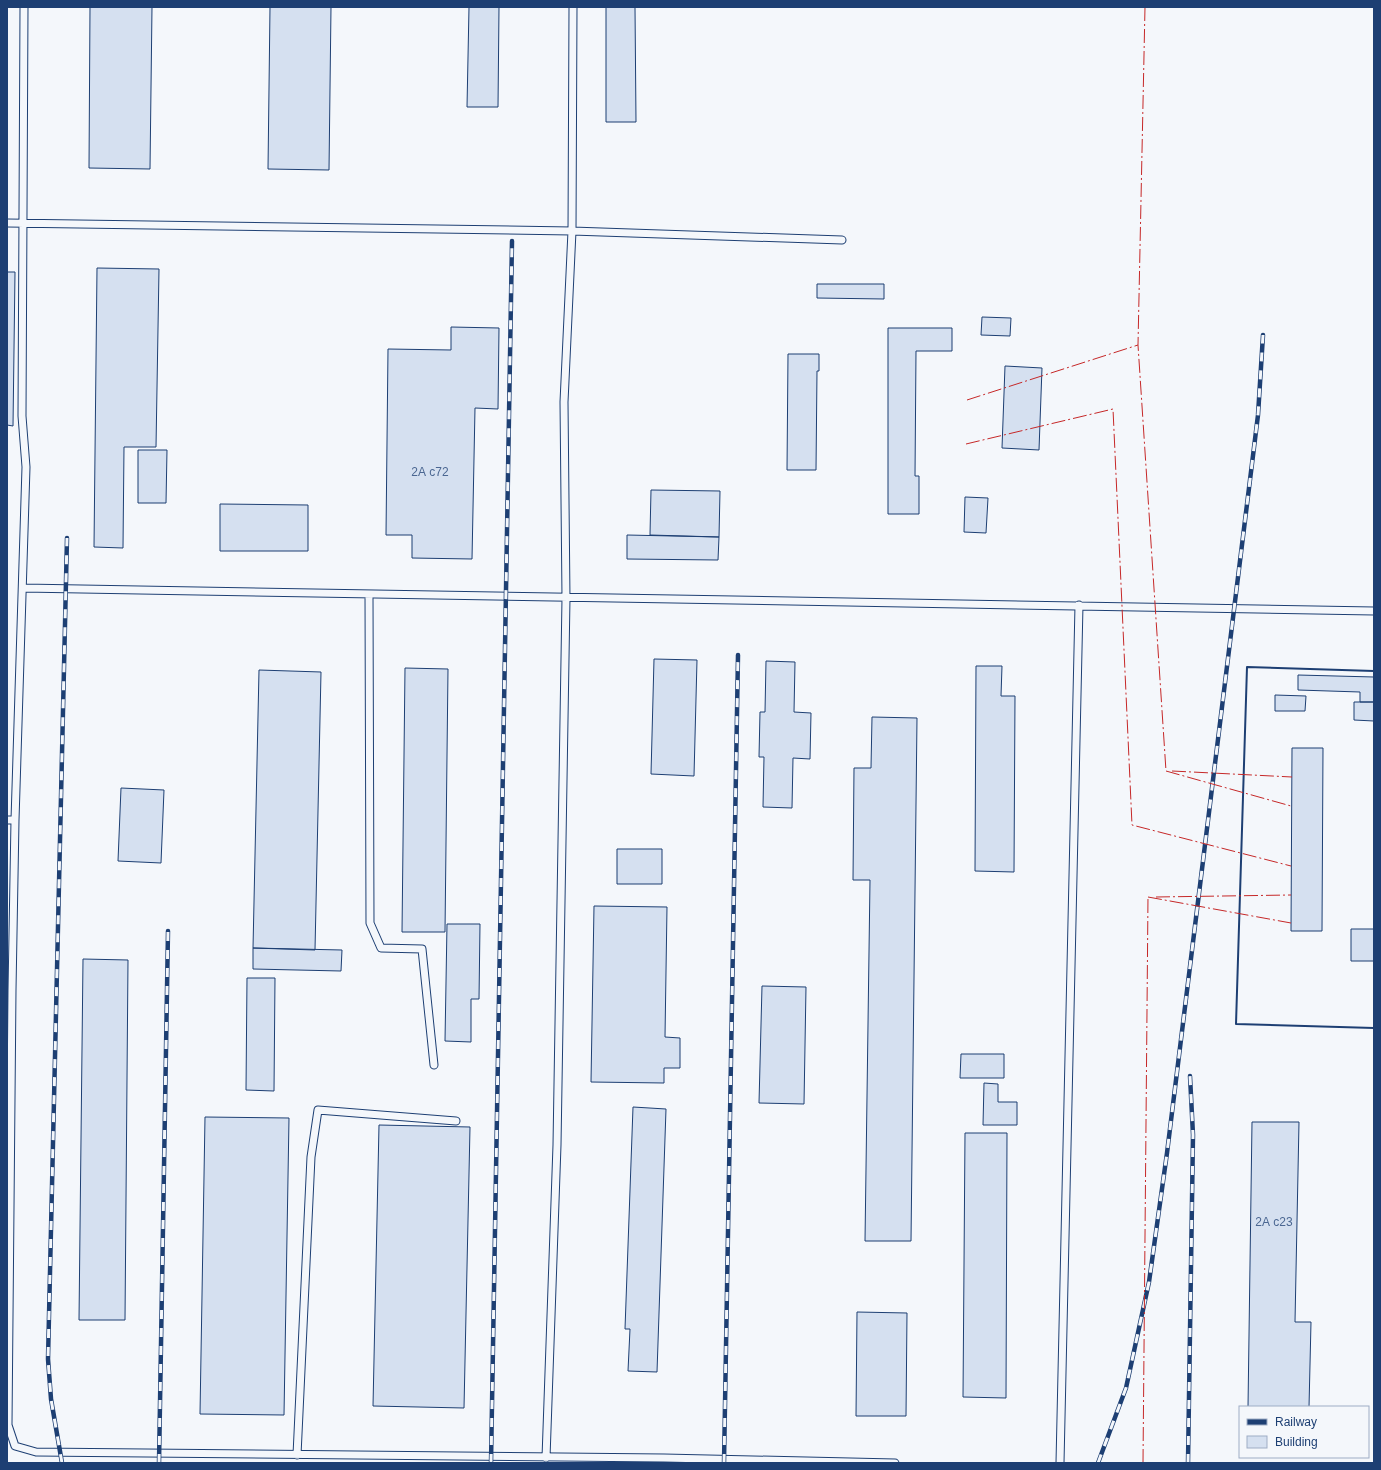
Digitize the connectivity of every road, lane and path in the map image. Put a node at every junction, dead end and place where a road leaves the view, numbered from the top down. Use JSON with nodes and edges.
{"nodes":[{"id":1,"x":24,"y":7,"type":"edge"},
{"id":2,"x":573,"y":7,"type":"edge"},
{"id":3,"x":7,"y":223,"type":"edge"},
{"id":4,"x":23,"y":224,"type":"junction"},
{"id":5,"x":572,"y":231,"type":"junction"},
{"id":6,"x":842,"y":240,"type":"dead end"},
{"id":7,"x":23,"y":588,"type":"junction"},
{"id":8,"x":370,"y":594,"type":"junction"},
{"id":9,"x":566,"y":598,"type":"junction"},
{"id":10,"x":1079,"y":605,"type":"junction"},
{"id":11,"x":1374,"y":611,"type":"edge"},
{"id":12,"x":7,"y":820,"type":"edge"},
{"id":13,"x":15,"y":820,"type":"junction"},
{"id":14,"x":434,"y":1065,"type":"dead end"},
{"id":15,"x":456,"y":1121,"type":"dead end"},
{"id":16,"x":297,"y":1455,"type":"junction"},
{"id":17,"x":546,"y":1458,"type":"junction"},
{"id":18,"x":364,"y":1460,"type":"edge"},
{"id":19,"x":601,"y":1460,"type":"edge"},
{"id":20,"x":895,"y":1463,"type":"edge"},
{"id":21,"x":1060,"y":1463,"type":"edge"}],
"edges":[{"from":1,"to":4,"type":"lane"},
{"from":2,"to":5,"type":"lane"},
{"from":3,"to":4,"type":"lane"},
{"from":4,"to":5,"type":"lane"},
{"from":4,"to":7,"type":"lane"},
{"from":5,"to":6,"type":"lane"},
{"from":5,"to":9,"type":"lane"},
{"from":7,"to":8,"type":"lane"},
{"from":7,"to":13,"type":"lane"},
{"from":8,"to":9,"type":"lane"},
{"from":8,"to":14,"type":"lane"},
{"from":9,"to":10,"type":"lane"},
{"from":9,"to":17,"type":"lane"},
{"from":10,"to":11,"type":"lane"},
{"from":10,"to":21,"type":"lane"},
{"from":12,"to":13,"type":"lane"},
{"from":13,"to":16,"type":"lane"},
{"from":15,"to":16,"type":"lane"},
{"from":16,"to":18,"type":"lane"},
{"from":17,"to":18,"type":"lane"},
{"from":17,"to":19,"type":"lane"},
{"from":19,"to":20,"type":"lane"}]}
